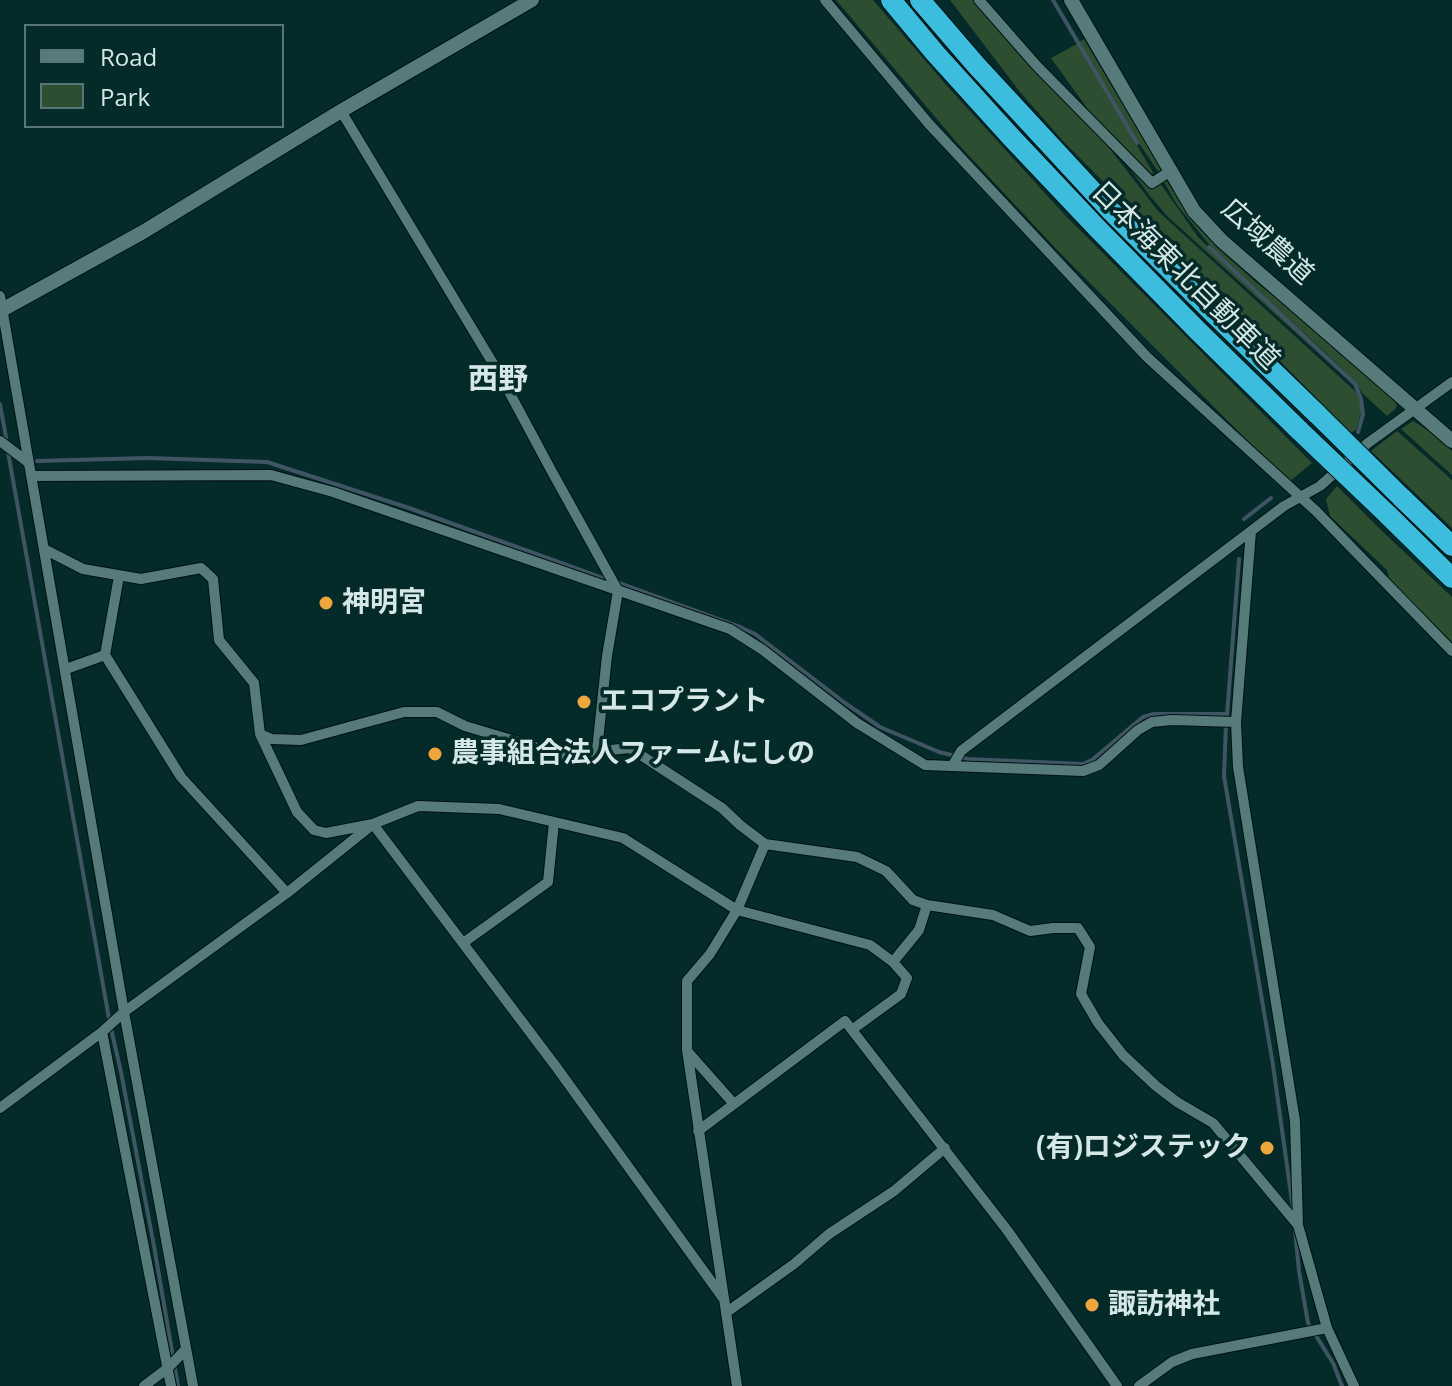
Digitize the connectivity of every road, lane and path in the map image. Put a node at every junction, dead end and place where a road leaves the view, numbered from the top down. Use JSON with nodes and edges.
{"nodes":[{"id":1,"x":532,"y":0,"type":"edge"},
{"id":2,"x":825,"y":0,"type":"edge"},
{"id":3,"x":891,"y":0,"type":"edge"},
{"id":4,"x":920,"y":0,"type":"edge"},
{"id":5,"x":931,"y":0,"type":"edge"},
{"id":6,"x":979,"y":0,"type":"edge"},
{"id":7,"x":1071,"y":0,"type":"edge"},
{"id":8,"x":976,"y":65,"type":"junction"},
{"id":9,"x":341,"y":111,"type":"junction"},
{"id":10,"x":1172,"y":170,"type":"junction"},
{"id":11,"x":1,"y":306,"type":"edge"},
{"id":12,"x":1452,"y":382,"type":"edge"},
{"id":13,"x":1416,"y":408,"type":"junction"},
{"id":14,"x":0,"y":441,"type":"edge"},
{"id":15,"x":1452,"y":441,"type":"edge"},
{"id":16,"x":29,"y":463,"type":"junction"},
{"id":17,"x":32,"y":476,"type":"junction"},
{"id":18,"x":1300,"y":498,"type":"junction"},
{"id":19,"x":1251,"y":531,"type":"junction"},
{"id":20,"x":1452,"y":546,"type":"edge"},
{"id":21,"x":44,"y":549,"type":"junction"},
{"id":22,"x":119,"y":576,"type":"junction"},
{"id":23,"x":1452,"y":578,"type":"edge"},
{"id":24,"x":618,"y":591,"type":"junction"},
{"id":25,"x":1452,"y":651,"type":"edge"},
{"id":26,"x":105,"y":655,"type":"junction"},
{"id":27,"x":66,"y":669,"type":"junction"},
{"id":28,"x":1236,"y":722,"type":"junction"},
{"id":29,"x":260,"y":734,"type":"junction"},
{"id":30,"x":597,"y":750,"type":"junction"},
{"id":31,"x":953,"y":765,"type":"junction"},
{"id":32,"x":554,"y":822,"type":"junction"},
{"id":33,"x":373,"y":824,"type":"junction"},
{"id":34,"x":765,"y":844,"type":"junction"},
{"id":35,"x":287,"y":893,"type":"junction"},
{"id":36,"x":927,"y":905,"type":"junction"},
{"id":37,"x":737,"y":910,"type":"junction"},
{"id":38,"x":463,"y":943,"type":"junction"},
{"id":39,"x":893,"y":962,"type":"junction"},
{"id":40,"x":124,"y":1012,"type":"junction"},
{"id":41,"x":853,"y":1029,"type":"junction"},
{"id":42,"x":102,"y":1032,"type":"junction"},
{"id":43,"x":687,"y":1050,"type":"junction"},
{"id":44,"x":734,"y":1104,"type":"junction"},
{"id":45,"x":0,"y":1108,"type":"edge"},
{"id":46,"x":698,"y":1131,"type":"junction"},
{"id":47,"x":945,"y":1148,"type":"junction"},
{"id":48,"x":1298,"y":1225,"type":"junction"},
{"id":49,"x":723,"y":1298,"type":"junction"},
{"id":50,"x":727,"y":1312,"type":"junction"},
{"id":51,"x":1327,"y":1328,"type":"junction"},
{"id":52,"x":186,"y":1349,"type":"junction"},
{"id":53,"x":168,"y":1368,"type":"junction"},
{"id":54,"x":144,"y":1386,"type":"edge"},
{"id":55,"x":171,"y":1386,"type":"edge"},
{"id":56,"x":193,"y":1386,"type":"edge"},
{"id":57,"x":737,"y":1386,"type":"edge"},
{"id":58,"x":1117,"y":1386,"type":"edge"},
{"id":59,"x":1139,"y":1386,"type":"edge"},
{"id":60,"x":1354,"y":1386,"type":"edge"}],
"edges":[{"from":1,"to":9,"type":"street"},
{"from":2,"to":18,"type":"street"},
{"from":3,"to":23,"type":"highway","name":"日本海東北自動車道","bridge":true},
{"from":4,"to":8,"type":"highway","name":"日本海東北自動車道"},
{"from":5,"to":8,"type":"highway"},
{"from":6,"to":10,"type":"street"},
{"from":7,"to":10,"type":"street","name":"広域農道"},
{"from":8,"to":20,"type":"highway","name":"日本海東北自動車道","bridge":true},
{"from":9,"to":11,"type":"street"},
{"from":9,"to":24,"type":"street"},
{"from":10,"to":13,"type":"street","name":"広域農道"},
{"from":11,"to":16,"type":"street"},
{"from":12,"to":13,"type":"street"},
{"from":13,"to":15,"type":"street","name":"広域農道"},
{"from":13,"to":18,"type":"street"},
{"from":14,"to":16,"type":"street"},
{"from":16,"to":17,"type":"street"},
{"from":17,"to":21,"type":"street"},
{"from":17,"to":24,"type":"street"},
{"from":18,"to":19,"type":"street"},
{"from":18,"to":25,"type":"street"},
{"from":19,"to":28,"type":"street"},
{"from":19,"to":31,"type":"street"},
{"from":21,"to":22,"type":"street"},
{"from":21,"to":27,"type":"street"},
{"from":22,"to":26,"type":"street"},
{"from":22,"to":29,"type":"street"},
{"from":24,"to":30,"type":"street"},
{"from":24,"to":31,"type":"street"},
{"from":26,"to":27,"type":"street"},
{"from":26,"to":35,"type":"street"},
{"from":27,"to":40,"type":"street"},
{"from":28,"to":31,"type":"street"},
{"from":28,"to":48,"type":"street"},
{"from":29,"to":30,"type":"street"},
{"from":29,"to":33,"type":"street"},
{"from":30,"to":34,"type":"street"},
{"from":32,"to":33,"type":"street"},
{"from":32,"to":37,"type":"street"},
{"from":32,"to":38,"type":"street"},
{"from":33,"to":35,"type":"street"},
{"from":33,"to":38,"type":"street"},
{"from":34,"to":36,"type":"street"},
{"from":34,"to":37,"type":"street"},
{"from":35,"to":40,"type":"street"},
{"from":36,"to":39,"type":"street"},
{"from":36,"to":48,"type":"street"},
{"from":37,"to":39,"type":"street"},
{"from":37,"to":43,"type":"street"},
{"from":38,"to":49,"type":"street"},
{"from":39,"to":41,"type":"street"},
{"from":40,"to":42,"type":"street"},
{"from":40,"to":52,"type":"street"},
{"from":41,"to":44,"type":"street"},
{"from":41,"to":47,"type":"street"},
{"from":42,"to":45,"type":"street"},
{"from":42,"to":53,"type":"street"},
{"from":43,"to":44,"type":"street"},
{"from":43,"to":46,"type":"street"},
{"from":44,"to":46,"type":"street"},
{"from":46,"to":49,"type":"street"},
{"from":47,"to":50,"type":"street"},
{"from":47,"to":58,"type":"street"},
{"from":48,"to":51,"type":"street"},
{"from":49,"to":50,"type":"street"},
{"from":50,"to":57,"type":"street"},
{"from":51,"to":59,"type":"street"},
{"from":51,"to":60,"type":"street"},
{"from":52,"to":53,"type":"street"},
{"from":52,"to":56,"type":"street"},
{"from":53,"to":54,"type":"street"},
{"from":53,"to":55,"type":"street"}]}
